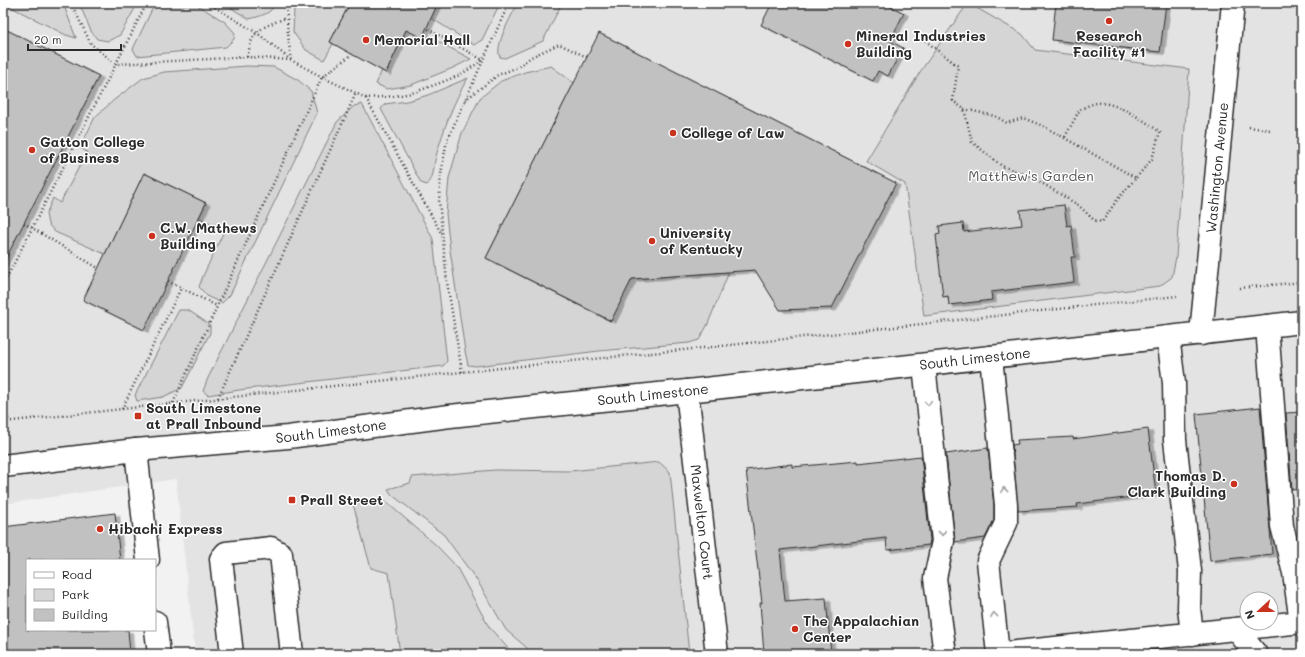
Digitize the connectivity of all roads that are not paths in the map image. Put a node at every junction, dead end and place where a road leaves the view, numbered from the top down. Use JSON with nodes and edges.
{"nodes":[{"id":1,"x":1233,"y":3,"type":"edge"},
{"id":2,"x":1302,"y":322,"type":"edge"},
{"id":3,"x":1267,"y":326,"type":"junction"},
{"id":4,"x":1201,"y":334,"type":"junction"},
{"id":5,"x":1168,"y":337,"type":"junction"},
{"id":6,"x":991,"y":357,"type":"junction"},
{"id":7,"x":924,"y":365,"type":"junction"},
{"id":8,"x":687,"y":391,"type":"junction"},
{"id":9,"x":136,"y":450,"type":"junction"},
{"id":10,"x":3,"y":466,"type":"edge"},
{"id":11,"x":148,"y":559,"type":"edge"},
{"id":12,"x":1302,"y":622,"type":"edge"},
{"id":13,"x":1236,"y":629,"type":"junction"},
{"id":14,"x":156,"y":630,"type":"edge"},
{"id":15,"x":1192,"y":634,"type":"junction"},
{"id":16,"x":159,"y":654,"type":"edge"},
{"id":17,"x":232,"y":654,"type":"edge"},
{"id":18,"x":292,"y":654,"type":"edge"},
{"id":19,"x":717,"y":654,"type":"edge"},
{"id":20,"x":945,"y":654,"type":"edge"},
{"id":21,"x":998,"y":654,"type":"edge"},
{"id":22,"x":1256,"y":654,"type":"edge"}],
"edges":[{"from":1,"to":4,"type":"main road","name":"Washington Avenue"},
{"from":2,"to":3,"type":"main road","name":"South Limestone"},
{"from":3,"to":4,"type":"main road","name":"South Limestone"},
{"from":3,"to":12,"type":"main road"},
{"from":4,"to":5,"type":"main road","name":"South Limestone"},
{"from":5,"to":6,"type":"main road","name":"South Limestone"},
{"from":5,"to":15,"type":"main road"},
{"from":6,"to":7,"type":"main road","name":"South Limestone"},
{"from":21,"to":6,"type":"main road","one_way":true},
{"from":7,"to":8,"type":"main road","name":"South Limestone"},
{"from":7,"to":20,"type":"main road","one_way":true},
{"from":8,"to":9,"type":"main road","name":"South Limestone"},
{"from":8,"to":19,"type":"main road","name":"Maxwelton Court"},
{"from":9,"to":10,"type":"main road","name":"South Limestone"},
{"from":9,"to":11,"type":"main road"},
{"from":12,"to":13,"type":"main road"},
{"from":13,"to":15,"type":"main road"},
{"from":13,"to":22,"type":"main road"},
{"from":14,"to":16,"type":"main road"},
{"from":15,"to":21,"type":"main road"},
{"from":17,"to":18,"type":"main road"}]}
